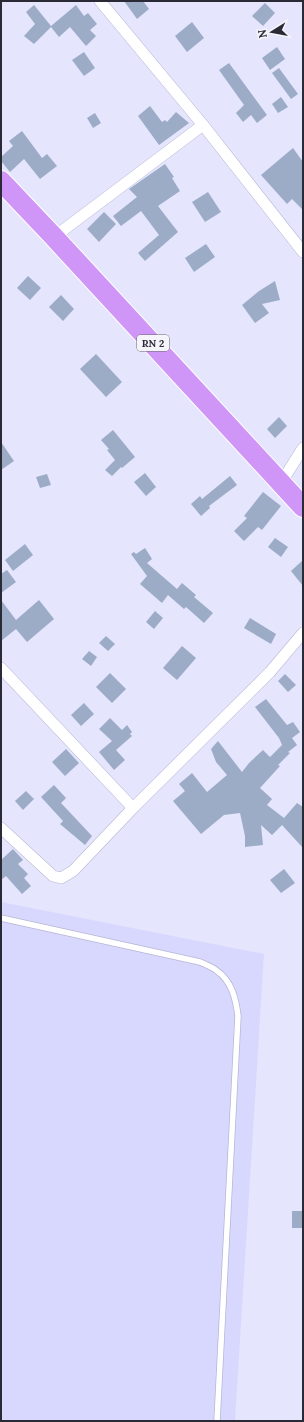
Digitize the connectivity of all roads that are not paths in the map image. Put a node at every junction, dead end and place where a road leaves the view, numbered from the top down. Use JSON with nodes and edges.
{"nodes":[{"id":1,"x":100,"y":1,"type":"edge"},
{"id":2,"x":202,"y":125,"type":"junction"},
{"id":3,"x":1,"y":181,"type":"edge"},
{"id":4,"x":54,"y":237,"type":"junction"},
{"id":5,"x":303,"y":252,"type":"edge"},
{"id":6,"x":303,"y":448,"type":"edge"},
{"id":7,"x":281,"y":483,"type":"junction"},
{"id":8,"x":303,"y":507,"type":"edge"},
{"id":9,"x":303,"y":632,"type":"edge"},
{"id":10,"x":1,"y":668,"type":"edge"},
{"id":11,"x":133,"y":808,"type":"junction"},
{"id":12,"x":1,"y":828,"type":"edge"},
{"id":13,"x":1,"y":918,"type":"edge"},
{"id":14,"x":217,"y":1421,"type":"edge"}],
"edges":[{"from":1,"to":2,"type":"street"},
{"from":2,"to":4,"type":"street"},
{"from":2,"to":5,"type":"street"},
{"from":3,"to":4,"type":"highway","number":"RN 2"},
{"from":4,"to":7,"type":"highway","number":"RN 2"},
{"from":6,"to":7,"type":"street"},
{"from":7,"to":8,"type":"highway","number":"RN 2"},
{"from":9,"to":11,"type":"street"},
{"from":10,"to":11,"type":"street"},
{"from":11,"to":12,"type":"street"},
{"from":13,"to":14,"type":"lane"}]}
